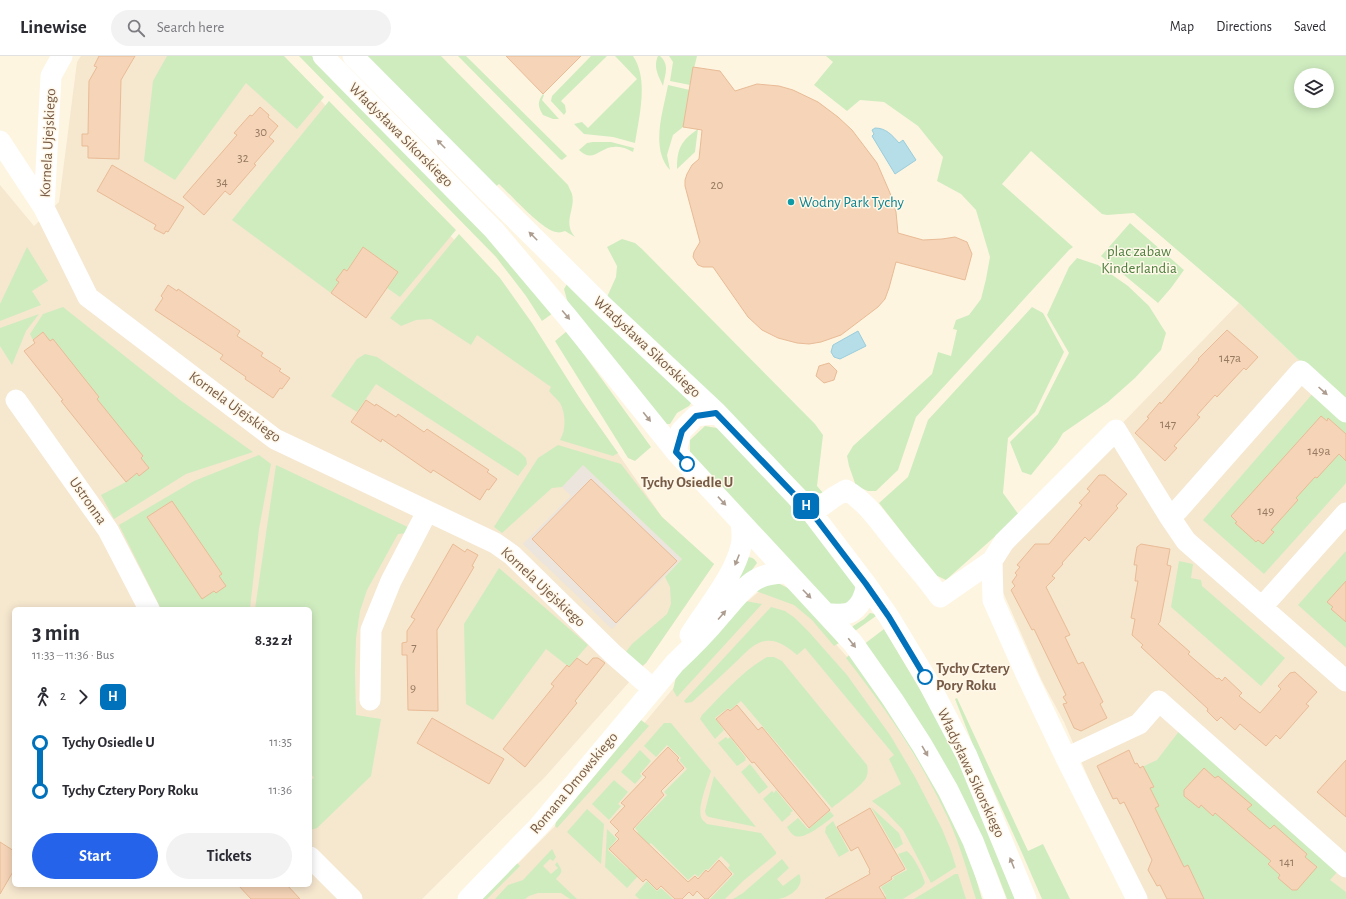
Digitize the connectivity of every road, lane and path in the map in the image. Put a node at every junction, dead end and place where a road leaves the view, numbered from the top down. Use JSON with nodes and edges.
{"nodes":[{"id":1,"x":62,"y":56,"type":"edge"},
{"id":2,"x":323,"y":56,"type":"edge"},
{"id":3,"x":353,"y":56,"type":"edge"},
{"id":4,"x":0,"y":141,"type":"edge"},
{"id":5,"x":44,"y":208,"type":"junction"},
{"id":6,"x":16,"y":400,"type":"dead end"},
{"id":7,"x":1346,"y":412,"type":"edge"},
{"id":8,"x":716,"y":413,"type":"junction"},
{"id":9,"x":676,"y":452,"type":"junction"},
{"id":10,"x":428,"y":512,"type":"junction"},
{"id":11,"x":812,"y":513,"type":"junction"},
{"id":12,"x":1346,"y":513,"type":"edge"},
{"id":13,"x":1169,"y":516,"type":"junction"},
{"id":14,"x":741,"y":522,"type":"junction"},
{"id":15,"x":992,"y":561,"type":"junction"},
{"id":16,"x":787,"y":573,"type":"junction"},
{"id":17,"x":866,"y":584,"type":"junction"},
{"id":18,"x":148,"y":607,"type":"edge"},
{"id":19,"x":1262,"y":607,"type":"junction"},
{"id":20,"x":826,"y":614,"type":"junction"},
{"id":21,"x":675,"y":663,"type":"junction"},
{"id":22,"x":1346,"y":681,"type":"edge"},
{"id":23,"x":653,"y":689,"type":"junction"},
{"id":24,"x":370,"y":700,"type":"dead end"},
{"id":25,"x":1066,"y":758,"type":"junction"},
{"id":26,"x":312,"y":859,"type":"edge"},
{"id":27,"x":1346,"y":867,"type":"edge"},
{"id":28,"x":352,"y":899,"type":"edge"},
{"id":29,"x":468,"y":899,"type":"edge"},
{"id":30,"x":995,"y":899,"type":"edge"},
{"id":31,"x":1026,"y":899,"type":"edge"},
{"id":32,"x":1137,"y":899,"type":"edge"}],
"edges":[{"from":1,"to":5,"type":"street","name":"Kornela Ujejskiego"},
{"from":2,"to":9,"type":"street","name":"Władysława Sikorskiego","one_way":true},
{"from":8,"to":3,"type":"street","name":"Władysława Sikorskiego","one_way":true},
{"from":4,"to":5,"type":"street"},
{"from":5,"to":10,"type":"street","name":"Kornela Ujejskiego"},
{"from":6,"to":18,"type":"street","name":"Ustronna"},
{"from":13,"to":7,"type":"street","one_way":true},
{"from":8,"to":9,"type":"street"},
{"from":8,"to":11,"type":"street","name":"Władysława Sikorskiego"},
{"from":9,"to":14,"type":"street","name":"Władysława Sikorskiego","one_way":true},
{"from":10,"to":23,"type":"street","name":"Kornela Ujejskiego"},
{"from":10,"to":24,"type":"street"},
{"from":11,"to":15,"type":"street"},
{"from":11,"to":17,"type":"street","name":"Władysława Sikorskiego"},
{"from":12,"to":19,"type":"street"},
{"from":13,"to":15,"type":"street"},
{"from":13,"to":19,"type":"street"},
{"from":14,"to":16,"type":"street","name":"Władysława Sikorskiego"},
{"from":14,"to":21,"type":"street","name":"Romana Dmowskiego","one_way":true},
{"from":15,"to":25,"type":"street"},
{"from":16,"to":20,"type":"street","name":"Władysława Sikorskiego","one_way":true},
{"from":21,"to":16,"type":"street","name":"Romana Dmowskiego","one_way":true},
{"from":17,"to":20,"type":"street"},
{"from":31,"to":17,"type":"street","name":"Władysława Sikorskiego","one_way":true},
{"from":19,"to":22,"type":"street"},
{"from":20,"to":30,"type":"street","name":"Władysława Sikorskiego","one_way":true},
{"from":21,"to":23,"type":"street","name":"Romana Dmowskiego"},
{"from":23,"to":29,"type":"street","name":"Romana Dmowskiego"},
{"from":25,"to":27,"type":"street"},
{"from":25,"to":32,"type":"street"},
{"from":26,"to":28,"type":"street"}]}
